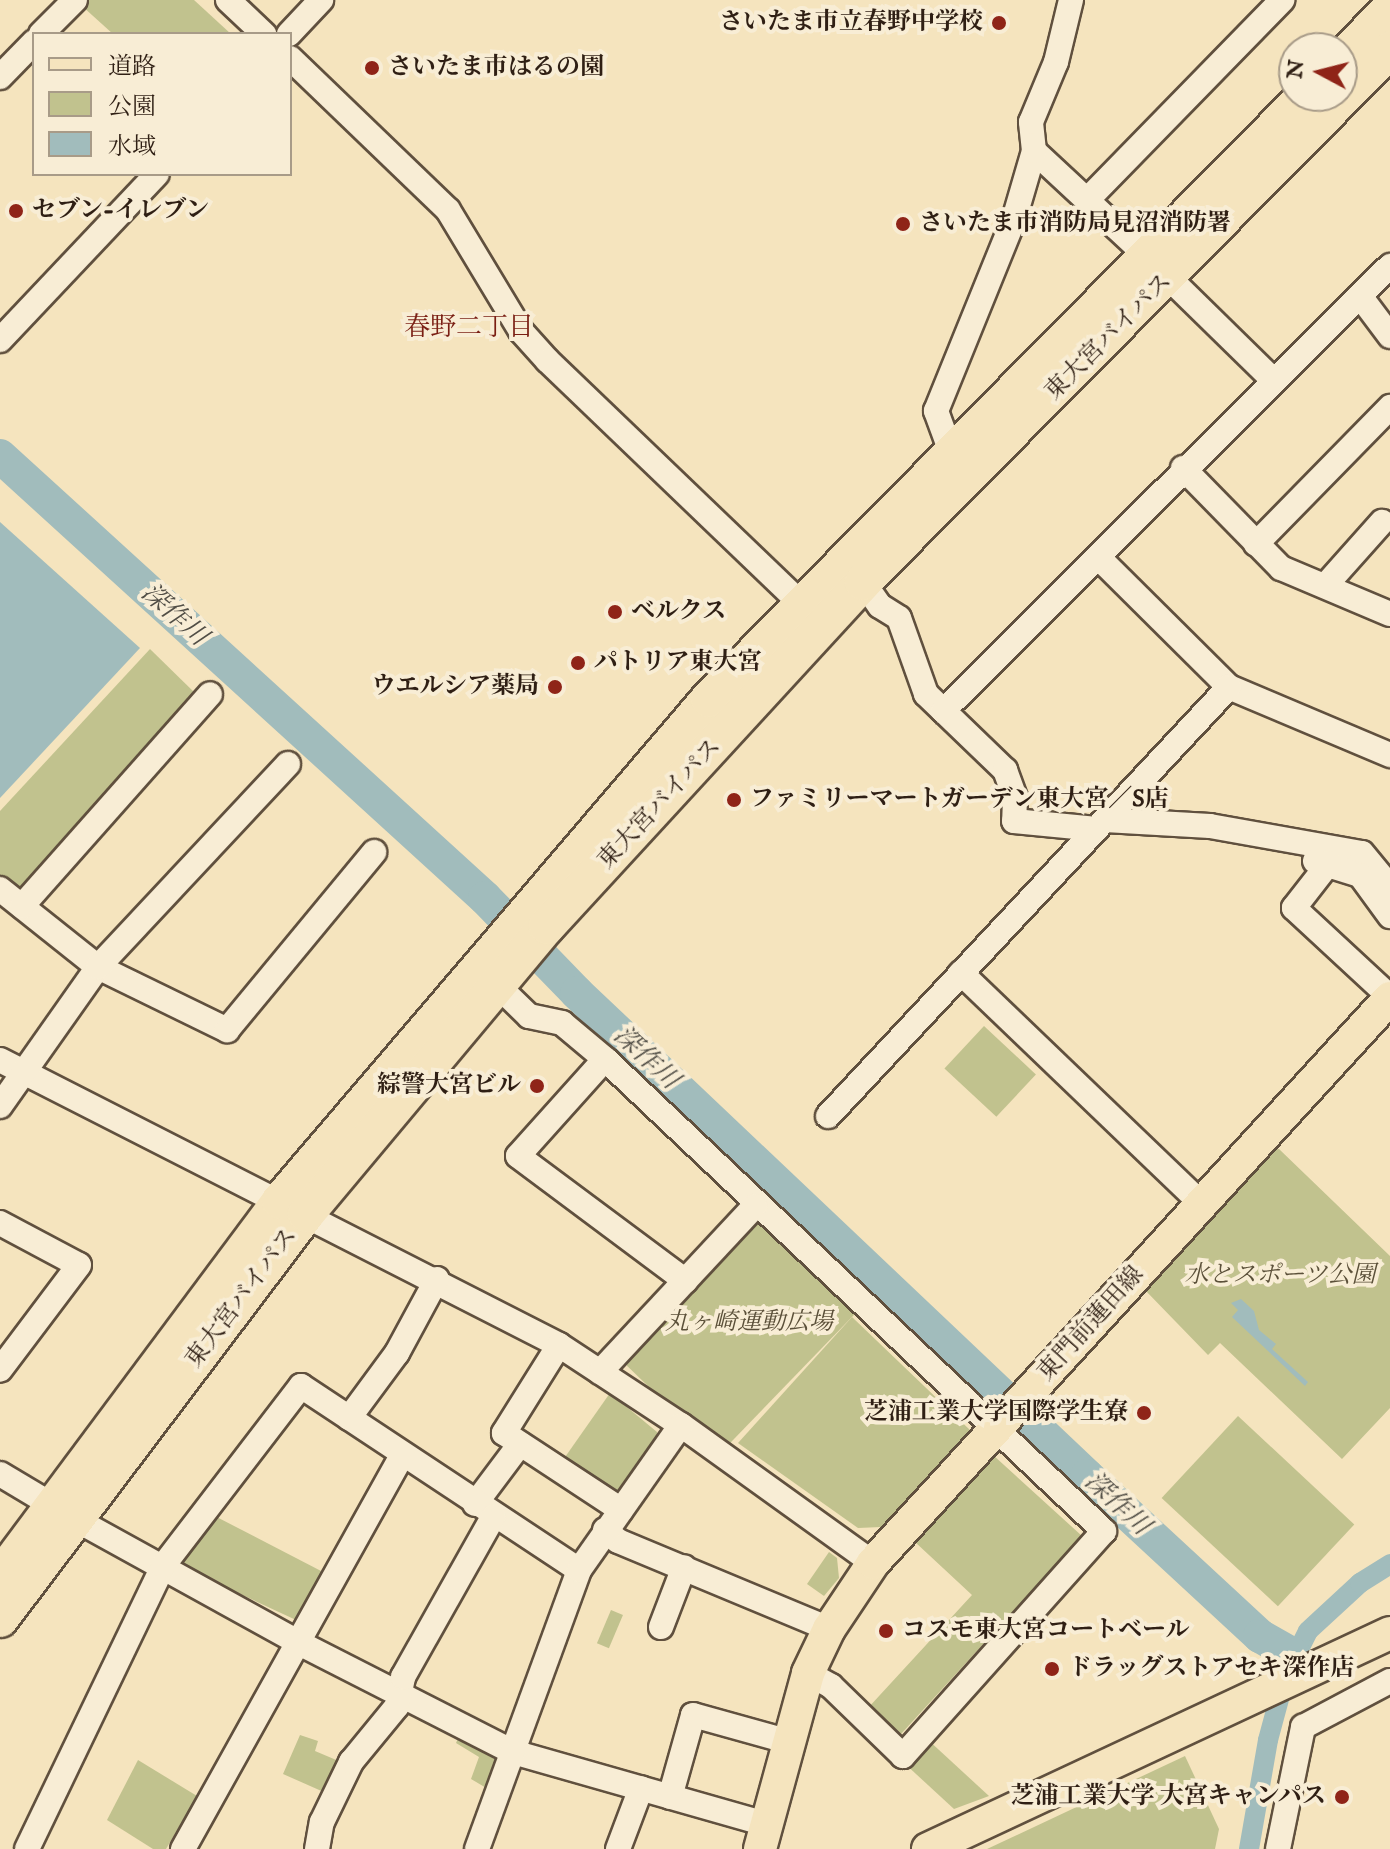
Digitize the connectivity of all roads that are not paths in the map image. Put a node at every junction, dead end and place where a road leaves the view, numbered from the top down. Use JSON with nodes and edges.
{"nodes":[{"id":1,"x":75,"y":0,"type":"edge"},
{"id":2,"x":228,"y":0,"type":"edge"},
{"id":3,"x":321,"y":0,"type":"edge"},
{"id":4,"x":1071,"y":0,"type":"edge"},
{"id":5,"x":1282,"y":0,"type":"edge"},
{"id":6,"x":1390,"y":9,"type":"edge"},
{"id":7,"x":43,"y":32,"type":"edge"},
{"id":8,"x":262,"y":32,"type":"edge"},
{"id":9,"x":291,"y":32,"type":"edge"},
{"id":10,"x":1358,"y":42,"type":"edge"},
{"id":11,"x":32,"y":44,"type":"edge"},
{"id":12,"x":1390,"y":50,"type":"edge"},
{"id":13,"x":292,"y":60,"type":"edge"},
{"id":14,"x":0,"y":77,"type":"edge"},
{"id":15,"x":1291,"y":112,"type":"edge"},
{"id":16,"x":1034,"y":151,"type":"junction"},
{"id":17,"x":155,"y":176,"type":"edge"},
{"id":18,"x":1089,"y":198,"type":"junction"},
{"id":19,"x":1390,"y":266,"type":"edge"},
{"id":20,"x":1158,"y":267,"type":"junction"},
{"id":21,"x":1360,"y":296,"type":"junction"},
{"id":22,"x":1390,"y":336,"type":"edge"},
{"id":23,"x":0,"y":340,"type":"edge"},
{"id":24,"x":1273,"y":380,"type":"junction"},
{"id":25,"x":1390,"y":407,"type":"edge"},
{"id":26,"x":951,"y":452,"type":"junction"},
{"id":27,"x":1183,"y":468,"type":"junction"},
{"id":28,"x":1382,"y":522,"type":"dead end"},
{"id":29,"x":1256,"y":544,"type":"junction"},
{"id":30,"x":1098,"y":557,"type":"junction"},
{"id":31,"x":863,"y":582,"type":"junction"},
{"id":32,"x":1325,"y":586,"type":"junction"},
{"id":33,"x":812,"y":614,"type":"junction"},
{"id":34,"x":1390,"y":614,"type":"edge"},
{"id":35,"x":1229,"y":687,"type":"junction"},
{"id":36,"x":210,"y":694,"type":"dead end"},
{"id":37,"x":943,"y":711,"type":"junction"},
{"id":38,"x":1390,"y":755,"type":"edge"},
{"id":39,"x":288,"y":764,"type":"dead end"},
{"id":40,"x":1101,"y":825,"type":"junction"},
{"id":41,"x":374,"y":852,"type":"dead end"},
{"id":42,"x":1299,"y":858,"type":"dead end"},
{"id":43,"x":1329,"y":863,"type":"junction"},
{"id":44,"x":1390,"y":887,"type":"edge"},
{"id":45,"x":0,"y":889,"type":"edge"},
{"id":46,"x":22,"y":906,"type":"junction"},
{"id":47,"x":1390,"y":916,"type":"edge"},
{"id":48,"x":98,"y":967,"type":"junction"},
{"id":49,"x":497,"y":970,"type":"junction"},
{"id":50,"x":961,"y":973,"type":"junction"},
{"id":51,"x":1390,"y":998,"type":"edge"},
{"id":52,"x":605,"y":1059,"type":"junction"},
{"id":53,"x":0,"y":1060,"type":"edge"},
{"id":54,"x":26,"y":1074,"type":"junction"},
{"id":55,"x":0,"y":1106,"type":"edge"},
{"id":56,"x":828,"y":1116,"type":"dead end"},
{"id":57,"x":1201,"y":1203,"type":"junction"},
{"id":58,"x":755,"y":1206,"type":"junction"},
{"id":59,"x":293,"y":1207,"type":"junction"},
{"id":60,"x":0,"y":1223,"type":"edge"},
{"id":61,"x":437,"y":1279,"type":"junction"},
{"id":62,"x":686,"y":1281,"type":"junction"},
{"id":63,"x":559,"y":1345,"type":"junction"},
{"id":64,"x":0,"y":1370,"type":"edge"},
{"id":65,"x":600,"y":1372,"type":"junction"},
{"id":66,"x":349,"y":1418,"type":"junction"},
{"id":67,"x":681,"y":1425,"type":"junction"},
{"id":68,"x":997,"y":1426,"type":"junction"},
{"id":69,"x":520,"y":1444,"type":"junction"},
{"id":70,"x":402,"y":1455,"type":"junction"},
{"id":71,"x":0,"y":1474,"type":"edge"},
{"id":72,"x":621,"y":1510,"type":"junction"},
{"id":73,"x":484,"y":1511,"type":"junction"},
{"id":74,"x":63,"y":1512,"type":"junction"},
{"id":75,"x":605,"y":1530,"type":"junction"},
{"id":76,"x":873,"y":1563,"type":"junction"},
{"id":77,"x":163,"y":1566,"type":"junction"},
{"id":78,"x":684,"y":1567,"type":"junction"},
{"id":79,"x":579,"y":1570,"type":"junction"},
{"id":80,"x":0,"y":1577,"type":"edge"},
{"id":81,"x":0,"y":1619,"type":"edge"},
{"id":82,"x":661,"y":1627,"type":"dead end"},
{"id":83,"x":829,"y":1629,"type":"junction"},
{"id":84,"x":1390,"y":1633,"type":"edge"},
{"id":85,"x":301,"y":1644,"type":"junction"},
{"id":86,"x":808,"y":1673,"type":"junction"},
{"id":87,"x":1390,"y":1681,"type":"edge"},
{"id":88,"x":401,"y":1693,"type":"junction"},
{"id":89,"x":787,"y":1741,"type":"junction"},
{"id":90,"x":513,"y":1752,"type":"junction"},
{"id":91,"x":641,"y":1788,"type":"junction"},
{"id":92,"x":670,"y":1797,"type":"junction"},
{"id":93,"x":763,"y":1836,"type":"edge"},
{"id":94,"x":27,"y":1849,"type":"edge"},
{"id":95,"x":183,"y":1849,"type":"edge"},
{"id":96,"x":317,"y":1849,"type":"edge"},
{"id":97,"x":477,"y":1849,"type":"edge"},
{"id":98,"x":618,"y":1849,"type":"edge"},
{"id":99,"x":928,"y":1849,"type":"edge"},
{"id":100,"x":1278,"y":1849,"type":"edge"}],
"edges":[{"from":1,"to":7,"type":"street"},
{"from":2,"to":8,"type":"street"},
{"from":3,"to":9,"type":"street"},
{"from":4,"to":16,"type":"street"},
{"from":5,"to":18,"type":"street"},
{"from":6,"to":10,"type":"highway"},
{"from":11,"to":14,"type":"street"},
{"from":12,"to":20,"type":"highway","name":"東大宮バイパス"},
{"from":13,"to":33,"type":"street"},
{"from":15,"to":20,"type":"highway","name":"東大宮バイパス"},
{"from":16,"to":18,"type":"street"},
{"from":16,"to":26,"type":"street"},
{"from":17,"to":23,"type":"street"},
{"from":18,"to":20,"type":"street"},
{"from":19,"to":21,"type":"street"},
{"from":20,"to":24,"type":"street"},
{"from":20,"to":26,"type":"highway","name":"東大宮バイパス"},
{"from":20,"to":31,"type":"highway","name":"東大宮バイパス"},
{"from":21,"to":22,"type":"street"},
{"from":21,"to":24,"type":"street"},
{"from":24,"to":27,"type":"street"},
{"from":25,"to":29,"type":"street"},
{"from":26,"to":33,"type":"highway","name":"東大宮バイパス"},
{"from":27,"to":29,"type":"street"},
{"from":27,"to":30,"type":"street"},
{"from":28,"to":32,"type":"street"},
{"from":29,"to":32,"type":"street"},
{"from":30,"to":35,"type":"street"},
{"from":30,"to":37,"type":"street"},
{"from":31,"to":33,"type":"highway","name":"東大宮バイパス"},
{"from":31,"to":37,"type":"street"},
{"from":32,"to":34,"type":"street"},
{"from":33,"to":49,"type":"highway","name":"東大宮バイパス"},
{"from":35,"to":38,"type":"street"},
{"from":35,"to":40,"type":"street"},
{"from":36,"to":46,"type":"street"},
{"from":37,"to":40,"type":"street"},
{"from":39,"to":48,"type":"street"},
{"from":40,"to":44,"type":"street"},
{"from":40,"to":50,"type":"street"},
{"from":41,"to":48,"type":"street"},
{"from":42,"to":43,"type":"street"},
{"from":43,"to":47,"type":"street"},
{"from":43,"to":51,"type":"street"},
{"from":45,"to":46,"type":"street"},
{"from":46,"to":48,"type":"street"},
{"from":48,"to":54,"type":"street"},
{"from":49,"to":52,"type":"street"},
{"from":49,"to":59,"type":"highway","name":"東大宮バイパス"},
{"from":50,"to":56,"type":"street"},
{"from":50,"to":57,"type":"street"},
{"from":51,"to":57,"type":"main road","name":"東門前蓮田線"},
{"from":52,"to":58,"type":"street"},
{"from":52,"to":62,"type":"street"},
{"from":53,"to":54,"type":"street"},
{"from":54,"to":55,"type":"street"},
{"from":54,"to":59,"type":"street"},
{"from":57,"to":68,"type":"main road","name":"東門前蓮田線"},
{"from":58,"to":62,"type":"street"},
{"from":58,"to":68,"type":"street"},
{"from":59,"to":61,"type":"street"},
{"from":59,"to":74,"type":"highway","name":"東大宮バイパス"},
{"from":60,"to":64,"type":"street"},
{"from":61,"to":63,"type":"street"},
{"from":61,"to":66,"type":"street"},
{"from":62,"to":65,"type":"street"},
{"from":63,"to":65,"type":"street"},
{"from":63,"to":69,"type":"street"},
{"from":65,"to":67,"type":"street"},
{"from":66,"to":70,"type":"street"},
{"from":66,"to":77,"type":"street"},
{"from":67,"to":72,"type":"street"},
{"from":67,"to":76,"type":"street"},
{"from":68,"to":76,"type":"main road","name":"東門前蓮田線"},
{"from":68,"to":86,"type":"street"},
{"from":69,"to":72,"type":"street"},
{"from":69,"to":73,"type":"street"},
{"from":70,"to":73,"type":"street"},
{"from":70,"to":85,"type":"street"},
{"from":71,"to":74,"type":"street"},
{"from":72,"to":75,"type":"street"},
{"from":73,"to":79,"type":"street"},
{"from":73,"to":88,"type":"street"},
{"from":74,"to":77,"type":"street"},
{"from":74,"to":80,"type":"highway","name":"東大宮バイパス"},
{"from":74,"to":81,"type":"highway","name":"東大宮バイパス"},
{"from":75,"to":78,"type":"street"},
{"from":75,"to":79,"type":"street"},
{"from":76,"to":83,"type":"main road","name":"東門前蓮田線"},
{"from":77,"to":85,"type":"street"},
{"from":77,"to":94,"type":"street"},
{"from":78,"to":82,"type":"street"},
{"from":78,"to":83,"type":"street"},
{"from":79,"to":90,"type":"street"},
{"from":83,"to":86,"type":"main road","name":"東門前蓮田線"},
{"from":84,"to":99,"type":"main road"},
{"from":85,"to":88,"type":"street"},
{"from":85,"to":95,"type":"street"},
{"from":86,"to":89,"type":"main road","name":"東門前蓮田線"},
{"from":87,"to":100,"type":"street"},
{"from":88,"to":90,"type":"street"},
{"from":88,"to":96,"type":"street"},
{"from":89,"to":92,"type":"street"},
{"from":89,"to":93,"type":"main road","name":"東門前蓮田線"},
{"from":90,"to":91,"type":"street"},
{"from":90,"to":97,"type":"street"},
{"from":91,"to":92,"type":"street"},
{"from":91,"to":98,"type":"street"},
{"from":92,"to":93,"type":"street"}]}
